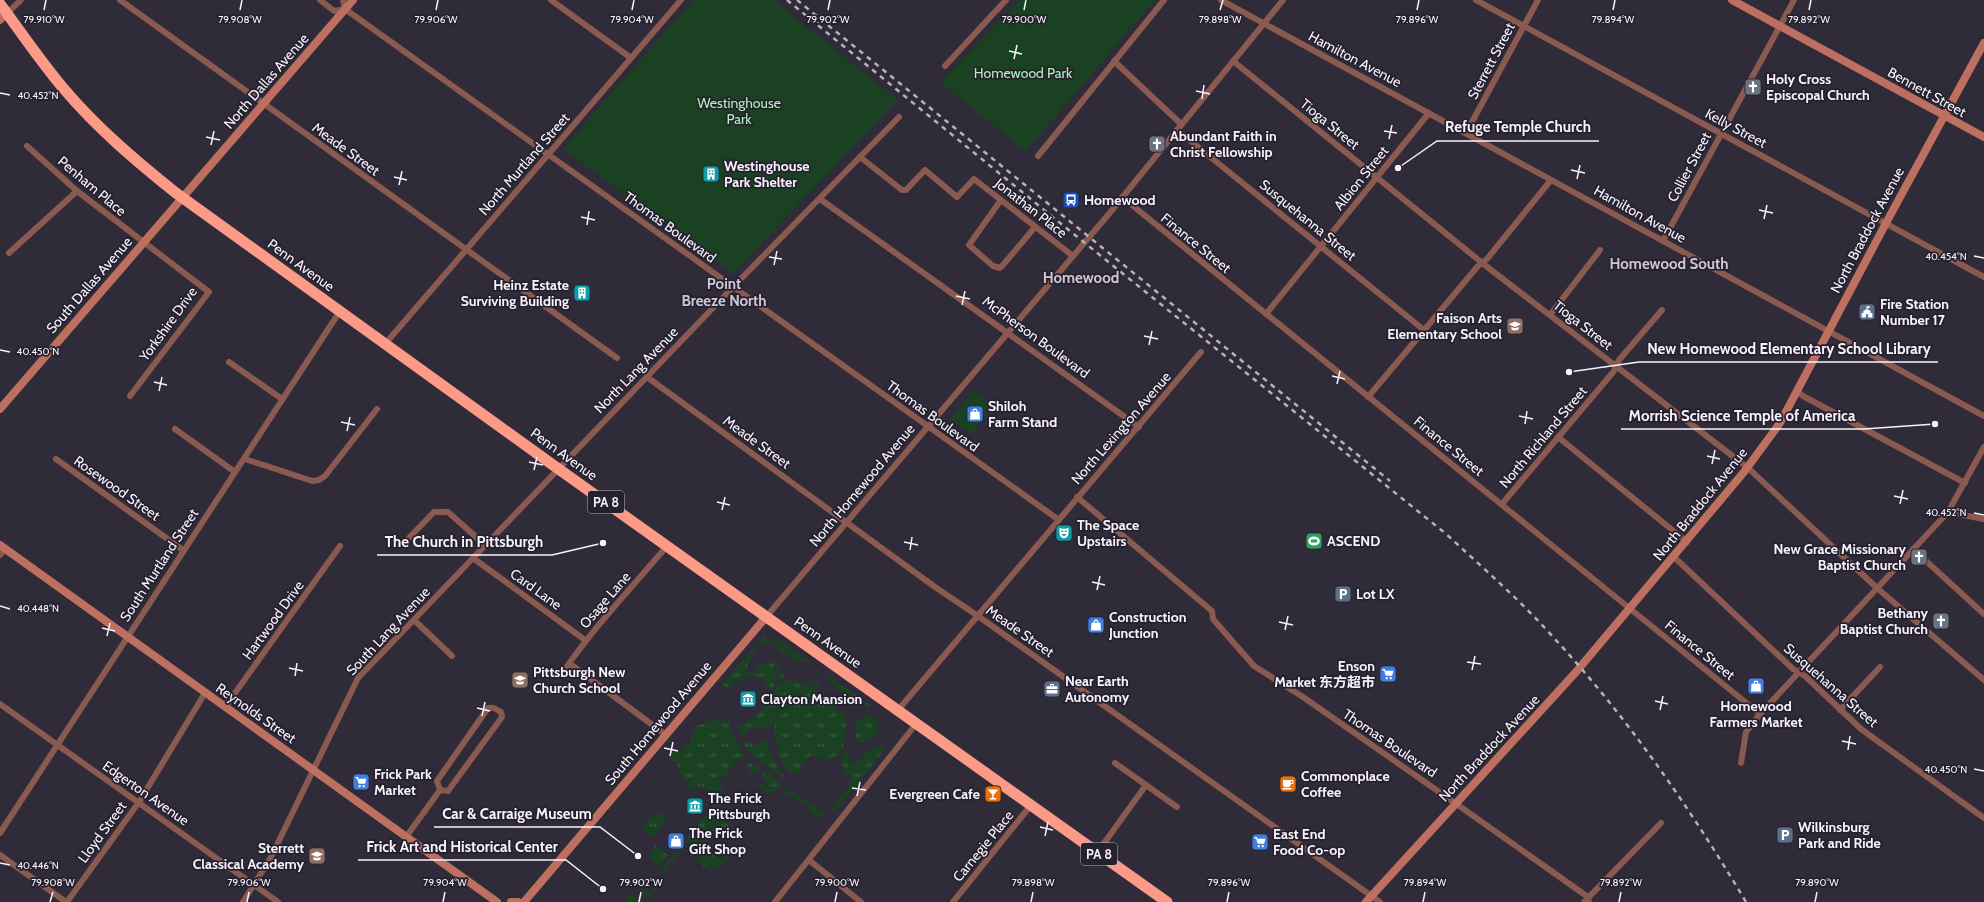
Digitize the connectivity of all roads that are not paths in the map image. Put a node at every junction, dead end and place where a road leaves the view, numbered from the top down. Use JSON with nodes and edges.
{"nodes":[{"id":1,"x":21,"y":0,"type":"edge"},
{"id":2,"x":120,"y":0,"type":"edge"},
{"id":3,"x":320,"y":0,"type":"edge"},
{"id":4,"x":343,"y":0,"type":"edge"},
{"id":5,"x":353,"y":0,"type":"edge"},
{"id":6,"x":550,"y":0,"type":"edge"},
{"id":7,"x":681,"y":0,"type":"edge"},
{"id":8,"x":1006,"y":0,"type":"edge"},
{"id":9,"x":1164,"y":0,"type":"edge"},
{"id":10,"x":1221,"y":0,"type":"edge"},
{"id":11,"x":1283,"y":0,"type":"edge"},
{"id":12,"x":1476,"y":0,"type":"edge"},
{"id":13,"x":1538,"y":0,"type":"edge"},
{"id":14,"x":1732,"y":0,"type":"edge"},
{"id":15,"x":1794,"y":0,"type":"edge"},
{"id":16,"x":0,"y":4,"type":"edge"},
{"id":17,"x":345,"y":9,"type":"junction"},
{"id":18,"x":4,"y":17,"type":"edge"},
{"id":19,"x":1264,"y":23,"type":"junction"},
{"id":20,"x":1524,"y":26,"type":"junction"},
{"id":21,"x":1779,"y":26,"type":"junction"},
{"id":22,"x":1984,"y":43,"type":"edge"},
{"id":23,"x":631,"y":58,"type":"junction"},
{"id":24,"x":1114,"y":61,"type":"junction"},
{"id":25,"x":1233,"y":61,"type":"junction"},
{"id":26,"x":945,"y":66,"type":"dead end"},
{"id":27,"x":263,"y":104,"type":"junction"},
{"id":28,"x":1429,"y":113,"type":"junction"},
{"id":29,"x":1944,"y":116,"type":"junction"},
{"id":30,"x":899,"y":117,"type":"dead end"},
{"id":31,"x":1182,"y":124,"type":"junction"},
{"id":32,"x":1177,"y":130,"type":"junction"},
{"id":33,"x":1466,"y":133,"type":"junction"},
{"id":34,"x":1721,"y":133,"type":"junction"},
{"id":35,"x":1984,"y":137,"type":"edge"},
{"id":36,"x":27,"y":146,"type":"dead end"},
{"id":37,"x":548,"y":154,"type":"junction"},
{"id":38,"x":1038,"y":156,"type":"dead end"},
{"id":39,"x":860,"y":157,"type":"junction"},
{"id":40,"x":1377,"y":177,"type":"junction"},
{"id":41,"x":1551,"y":180,"type":"junction"},
{"id":42,"x":77,"y":191,"type":"junction"},
{"id":43,"x":1122,"y":197,"type":"junction"},
{"id":44,"x":183,"y":198,"type":"junction"},
{"id":45,"x":820,"y":199,"type":"junction"},
{"id":46,"x":1001,"y":200,"type":"junction"},
{"id":47,"x":1886,"y":223,"type":"junction"},
{"id":48,"x":1035,"y":227,"type":"junction"},
{"id":49,"x":1663,"y":240,"type":"junction"},
{"id":50,"x":143,"y":243,"type":"junction"},
{"id":51,"x":1321,"y":245,"type":"junction"},
{"id":52,"x":466,"y":250,"type":"junction"},
{"id":53,"x":1600,"y":250,"type":"dead end"},
{"id":54,"x":9,"y":253,"type":"dead end"},
{"id":55,"x":1073,"y":256,"type":"junction"},
{"id":56,"x":1482,"y":263,"type":"junction"},
{"id":57,"x":1984,"y":277,"type":"edge"},
{"id":58,"x":733,"y":287,"type":"junction"},
{"id":59,"x":1662,"y":310,"type":"dead end"},
{"id":60,"x":340,"y":311,"type":"junction"},
{"id":61,"x":1266,"y":314,"type":"junction"},
{"id":62,"x":1550,"y":315,"type":"junction"},
{"id":63,"x":1424,"y":330,"type":"junction"},
{"id":64,"x":1008,"y":331,"type":"junction"},
{"id":65,"x":1828,"y":331,"type":"junction"},
{"id":66,"x":385,"y":344,"type":"junction"},
{"id":67,"x":1202,"y":352,"type":"dead end"},
{"id":68,"x":617,"y":358,"type":"dead end"},
{"id":69,"x":230,"y":362,"type":"dead end"},
{"id":70,"x":1617,"y":366,"type":"junction"},
{"id":71,"x":647,"y":377,"type":"junction"},
{"id":72,"x":1797,"y":391,"type":"junction"},
{"id":73,"x":130,"y":396,"type":"dead end"},
{"id":74,"x":1368,"y":397,"type":"junction"},
{"id":75,"x":282,"y":399,"type":"junction"},
{"id":76,"x":0,"y":408,"type":"edge"},
{"id":77,"x":377,"y":409,"type":"dead end"},
{"id":78,"x":1984,"y":416,"type":"edge"},
{"id":79,"x":927,"y":426,"type":"junction"},
{"id":80,"x":1139,"y":427,"type":"junction"},
{"id":81,"x":175,"y":429,"type":"dead end"},
{"id":82,"x":1558,"y":437,"type":"junction"},
{"id":83,"x":1984,"y":447,"type":"edge"},
{"id":84,"x":56,"y":459,"type":"dead end"},
{"id":85,"x":245,"y":459,"type":"junction"},
{"id":86,"x":559,"y":468,"type":"junction"},
{"id":87,"x":1748,"y":468,"type":"junction"},
{"id":88,"x":235,"y":472,"type":"junction"},
{"id":89,"x":1964,"y":483,"type":"junction"},
{"id":90,"x":1077,"y":498,"type":"junction"},
{"id":91,"x":1502,"y":504,"type":"junction"},
{"id":92,"x":1948,"y":512,"type":"junction"},
{"id":93,"x":1984,"y":519,"type":"edge"},
{"id":94,"x":1059,"y":520,"type":"junction"},
{"id":95,"x":846,"y":522,"type":"junction"},
{"id":96,"x":405,"y":542,"type":"dead end"},
{"id":97,"x":1687,"y":542,"type":"junction"},
{"id":98,"x":485,"y":545,"type":"junction"},
{"id":99,"x":340,"y":546,"type":"dead end"},
{"id":100,"x":667,"y":546,"type":"junction"},
{"id":101,"x":1913,"y":549,"type":"junction"},
{"id":102,"x":2,"y":550,"type":"edge"},
{"id":103,"x":183,"y":550,"type":"junction"},
{"id":104,"x":1674,"y":557,"type":"junction"},
{"id":105,"x":473,"y":558,"type":"junction"},
{"id":106,"x":1877,"y":588,"type":"junction"},
{"id":107,"x":1630,"y":609,"type":"junction"},
{"id":108,"x":1983,"y":613,"type":"edge"},
{"id":109,"x":978,"y":616,"type":"junction"},
{"id":110,"x":766,"y":617,"type":"junction"},
{"id":111,"x":414,"y":620,"type":"junction"},
{"id":112,"x":128,"y":636,"type":"junction"},
{"id":113,"x":585,"y":640,"type":"junction"},
{"id":114,"x":452,"y":656,"type":"dead end"},
{"id":115,"x":573,"y":666,"type":"dead end"},
{"id":116,"x":1880,"y":666,"type":"dead end"},
{"id":117,"x":563,"y":672,"type":"dead end"},
{"id":118,"x":1799,"y":672,"type":"junction"},
{"id":119,"x":1984,"y":680,"type":"edge"},
{"id":120,"x":205,"y":693,"type":"junction"},
{"id":121,"x":0,"y":704,"type":"edge"},
{"id":122,"x":225,"y":707,"type":"junction"},
{"id":123,"x":898,"y":710,"type":"junction"},
{"id":124,"x":1840,"y":710,"type":"junction"},
{"id":125,"x":1760,"y":714,"type":"junction"},
{"id":126,"x":916,"y":724,"type":"junction"},
{"id":127,"x":666,"y":735,"type":"junction"},
{"id":128,"x":58,"y":745,"type":"junction"},
{"id":129,"x":1115,"y":763,"type":"dead end"},
{"id":130,"x":1741,"y":763,"type":"dead end"},
{"id":131,"x":313,"y":769,"type":"junction"},
{"id":132,"x":1146,"y":785,"type":"junction"},
{"id":133,"x":440,"y":790,"type":"junction"},
{"id":134,"x":139,"y":802,"type":"junction"},
{"id":135,"x":1455,"y":802,"type":"junction"},
{"id":136,"x":1031,"y":805,"type":"junction"},
{"id":137,"x":1177,"y":807,"type":"dead end"},
{"id":138,"x":1984,"y":818,"type":"edge"},
{"id":139,"x":1661,"y":823,"type":"dead end"},
{"id":140,"x":0,"y":833,"type":"edge"},
{"id":141,"x":406,"y":837,"type":"junction"},
{"id":142,"x":1098,"y":853,"type":"junction"},
{"id":143,"x":0,"y":855,"type":"edge"},
{"id":144,"x":809,"y":860,"type":"junction"},
{"id":145,"x":255,"y":885,"type":"junction"},
{"id":146,"x":1371,"y":896,"type":"junction"},
{"id":147,"x":1587,"y":900,"type":"edge"},
{"id":148,"x":66,"y":902,"type":"edge"},
{"id":149,"x":243,"y":902,"type":"edge"},
{"id":150,"x":278,"y":902,"type":"edge"},
{"id":151,"x":497,"y":902,"type":"edge"},
{"id":152,"x":511,"y":902,"type":"edge"},
{"id":153,"x":518,"y":902,"type":"edge"},
{"id":154,"x":524,"y":902,"type":"edge"},
{"id":155,"x":776,"y":902,"type":"edge"},
{"id":156,"x":860,"y":902,"type":"edge"},
{"id":157,"x":953,"y":902,"type":"edge"},
{"id":158,"x":1167,"y":902,"type":"edge"},
{"id":159,"x":1366,"y":902,"type":"edge"},
{"id":160,"x":1380,"y":902,"type":"edge"}],
"edges":[{"from":1,"to":18,"type":"street"},
{"from":2,"to":27,"type":"street","name":"Meade Street"},
{"from":3,"to":17,"type":"street","name":"Thomas Boulevard"},
{"from":4,"to":17,"type":"street"},
{"from":5,"to":17,"type":"main road","name":"North Dallas Avenue"},
{"from":6,"to":23,"type":"street"},
{"from":7,"to":23,"type":"street","name":"North Murtland Street"},
{"from":8,"to":26,"type":"street"},
{"from":9,"to":24,"type":"street"},
{"from":10,"to":19,"type":"street","name":"Hamilton Avenue"},
{"from":11,"to":19,"type":"street","name":"North Homewood Avenue"},
{"from":12,"to":20,"type":"street","name":"Kelly Street"},
{"from":13,"to":20,"type":"street","name":"Sterrett Street"},
{"from":14,"to":21,"type":"main road","name":"Bennett Street"},
{"from":15,"to":21,"type":"street","name":"Collier Street"},
{"from":16,"to":18,"type":"highway","name":"Penn Avenue","number":"PA 8"},
{"from":17,"to":27,"type":"main road","name":"North Dallas Avenue"},
{"from":17,"to":37,"type":"street","name":"Thomas Boulevard"},
{"from":18,"to":44,"type":"highway","name":"Penn Avenue","number":"PA 8"},
{"from":19,"to":25,"type":"street","name":"North Homewood Avenue"},
{"from":19,"to":28,"type":"street","name":"Hamilton Avenue"},
{"from":20,"to":33,"type":"street","name":"Sterrett Street"},
{"from":20,"to":34,"type":"street","name":"Kelly Street"},
{"from":21,"to":29,"type":"main road","name":"Bennett Street"},
{"from":21,"to":34,"type":"street","name":"Collier Street"},
{"from":22,"to":29,"type":"main road","name":"North Braddock Avenue"},
{"from":23,"to":37,"type":"street","name":"North Murtland Street"},
{"from":24,"to":31,"type":"street"},
{"from":24,"to":38,"type":"street"},
{"from":25,"to":31,"type":"street","name":"North Homewood Avenue"},
{"from":25,"to":40,"type":"street","name":"Tioga Street"},
{"from":27,"to":44,"type":"main road","name":"North Dallas Avenue"},
{"from":27,"to":52,"type":"street","name":"Meade Street"},
{"from":28,"to":33,"type":"street","name":"Hamilton Avenue"},
{"from":28,"to":40,"type":"street","name":"Albion Street"},
{"from":29,"to":35,"type":"main road","name":"Bennett Street"},
{"from":29,"to":47,"type":"main road","name":"North Braddock Avenue"},
{"from":30,"to":39,"type":"street","name":"North Lang Avenue"},
{"from":31,"to":32,"type":"street","name":"North Homewood Avenue"},
{"from":32,"to":43,"type":"street","name":"North Homewood Avenue"},
{"from":32,"to":51,"type":"street","name":"Susquehanna Street"},
{"from":33,"to":41,"type":"street","name":"Hamilton Avenue"},
{"from":34,"to":47,"type":"street","name":"Kelly Street"},
{"from":34,"to":49,"type":"street","name":"Collier Street"},
{"from":36,"to":42,"type":"street","name":"Penham Place"},
{"from":37,"to":52,"type":"street","name":"North Murtland Street"},
{"from":37,"to":58,"type":"street","name":"Thomas Boulevard"},
{"from":39,"to":45,"type":"street","name":"North Lang Avenue"},
{"from":39,"to":46,"type":"street","name":"Jonathan Place"},
{"from":40,"to":51,"type":"street","name":"Albion Street"},
{"from":40,"to":56,"type":"street","name":"Tioga Street"},
{"from":41,"to":49,"type":"street","name":"Hamilton Avenue"},
{"from":41,"to":56,"type":"street"},
{"from":42,"to":50,"type":"street","name":"Penham Place"},
{"from":42,"to":54,"type":"street"},
{"from":43,"to":55,"type":"street","name":"North Homewood Avenue"},
{"from":43,"to":61,"type":"street","name":"Finance Street"},
{"from":44,"to":50,"type":"main road","name":"South Dallas Avenue"},
{"from":44,"to":60,"type":"highway","name":"Penn Avenue","number":"PA 8"},
{"from":45,"to":58,"type":"street","name":"North Lang Avenue"},
{"from":45,"to":64,"type":"street","name":"McPherson Boulevard"},
{"from":46,"to":48,"type":"street","name":"Jonathan Place"},
{"from":46,"to":48,"type":"street"},
{"from":47,"to":57,"type":"street","name":"Kelly Street"},
{"from":47,"to":65,"type":"main road","name":"North Braddock Avenue"},
{"from":48,"to":55,"type":"street","name":"Jonathan Place"},
{"from":49,"to":65,"type":"street","name":"Hamilton Avenue"},
{"from":50,"to":73,"type":"street","name":"Yorkshire Drive"},
{"from":50,"to":76,"type":"main road","name":"South Dallas Avenue"},
{"from":51,"to":61,"type":"street","name":"Albion Street"},
{"from":51,"to":63,"type":"street","name":"Susquehanna Street"},
{"from":52,"to":66,"type":"street","name":"North Murtland Street"},
{"from":52,"to":68,"type":"street","name":"Meade Street"},
{"from":53,"to":62,"type":"street"},
{"from":55,"to":64,"type":"street","name":"North Homewood Avenue"},
{"from":56,"to":62,"type":"street","name":"Tioga Street"},
{"from":56,"to":63,"type":"street"},
{"from":58,"to":71,"type":"street","name":"North Lang Avenue"},
{"from":58,"to":79,"type":"street","name":"Thomas Boulevard"},
{"from":59,"to":70,"type":"street","name":"North Richland Street"},
{"from":60,"to":66,"type":"highway","name":"Penn Avenue","number":"PA 8"},
{"from":60,"to":75,"type":"street","name":"South Murtland Street"},
{"from":61,"to":74,"type":"street","name":"Finance Street"},
{"from":62,"to":70,"type":"street","name":"Tioga Street"},
{"from":63,"to":74,"type":"street"},
{"from":64,"to":79,"type":"street","name":"North Homewood Avenue"},
{"from":64,"to":80,"type":"street","name":"McPherson Boulevard"},
{"from":65,"to":72,"type":"main road","name":"North Braddock Avenue"},
{"from":65,"to":78,"type":"street","name":"Hamilton Avenue"},
{"from":66,"to":86,"type":"highway","name":"Penn Avenue","number":"PA 8"},
{"from":67,"to":80,"type":"street","name":"North Lexington Avenue"},
{"from":69,"to":75,"type":"street"},
{"from":70,"to":82,"type":"street","name":"North Richland Street"},
{"from":70,"to":87,"type":"street","name":"Tioga Street"},
{"from":71,"to":86,"type":"street","name":"North Lang Avenue"},
{"from":71,"to":95,"type":"street","name":"Meade Street"},
{"from":72,"to":87,"type":"main road","name":"North Braddock Avenue"},
{"from":72,"to":89,"type":"street"},
{"from":74,"to":91,"type":"street","name":"Finance Street"},
{"from":75,"to":85,"type":"street","name":"South Murtland Street"},
{"from":77,"to":85,"type":"street"},
{"from":79,"to":94,"type":"street","name":"Thomas Boulevard"},
{"from":79,"to":95,"type":"street","name":"North Homewood Avenue"},
{"from":80,"to":90,"type":"street","name":"North Lexington Avenue"},
{"from":81,"to":88,"type":"street"},
{"from":82,"to":91,"type":"street","name":"North Richland Street"},
{"from":82,"to":97,"type":"street"},
{"from":83,"to":89,"type":"street"},
{"from":84,"to":103,"type":"street","name":"Rosewood Street"},
{"from":85,"to":88,"type":"street","name":"South Murtland Street"},
{"from":86,"to":98,"type":"street","name":"South Lang Avenue"},
{"from":86,"to":100,"type":"highway","name":"Penn Avenue","number":"PA 8"},
{"from":87,"to":97,"type":"main road","name":"North Braddock Avenue"},
{"from":87,"to":106,"type":"street","name":"Tioga Street"},
{"from":88,"to":103,"type":"street","name":"South Murtland Street"},
{"from":89,"to":92,"type":"street"},
{"from":90,"to":94,"type":"street","name":"North Lexington Avenue"},
{"from":90,"to":135,"type":"street","name":"Thomas Boulevard"},
{"from":91,"to":107,"type":"street","name":"Finance Street"},
{"from":92,"to":93,"type":"street"},
{"from":92,"to":101,"type":"street"},
{"from":94,"to":109,"type":"street","name":"North Lexington Avenue"},
{"from":95,"to":109,"type":"street","name":"Meade Street"},
{"from":95,"to":110,"type":"street","name":"North Homewood Avenue"},
{"from":96,"to":98,"type":"street"},
{"from":97,"to":104,"type":"main road","name":"North Braddock Avenue"},
{"from":98,"to":105,"type":"street","name":"South Lang Avenue"},
{"from":99,"to":122,"type":"street","name":"Hartwood Drive"},
{"from":100,"to":110,"type":"highway","name":"Penn Avenue","number":"PA 8"},
{"from":100,"to":113,"type":"street","name":"Osage Lane"},
{"from":101,"to":106,"type":"street"},
{"from":101,"to":108,"type":"street"},
{"from":102,"to":112,"type":"main road","name":"Reynolds Street"},
{"from":103,"to":112,"type":"street","name":"South Murtland Street"},
{"from":104,"to":107,"type":"main road","name":"North Braddock Avenue"},
{"from":104,"to":118,"type":"street","name":"Susquehanna Street"},
{"from":105,"to":111,"type":"street","name":"South Lang Avenue"},
{"from":105,"to":113,"type":"street","name":"Card Lane"},
{"from":106,"to":118,"type":"street"},
{"from":106,"to":119,"type":"street","name":"Tioga Street"},
{"from":107,"to":125,"type":"street","name":"Finance Street"},
{"from":107,"to":135,"type":"main road","name":"North Braddock Avenue"},
{"from":109,"to":123,"type":"street","name":"North Lexington Avenue"},
{"from":109,"to":146,"type":"street","name":"Meade Street"},
{"from":110,"to":123,"type":"highway","name":"Penn Avenue","number":"PA 8"},
{"from":110,"to":127,"type":"main road","name":"South Homewood Avenue"},
{"from":111,"to":114,"type":"street"},
{"from":111,"to":131,"type":"street","name":"South Lang Avenue"},
{"from":112,"to":120,"type":"main road","name":"Reynolds Street"},
{"from":112,"to":128,"type":"street","name":"South Murtland Street"},
{"from":113,"to":117,"type":"street","name":"Osage Lane"},
{"from":115,"to":127,"type":"street"},
{"from":116,"to":124,"type":"street"},
{"from":118,"to":124,"type":"street","name":"Susquehanna Street"},
{"from":118,"to":125,"type":"street"},
{"from":120,"to":122,"type":"main road","name":"Reynolds Street"},
{"from":120,"to":134,"type":"street","name":"Lloyd Street"},
{"from":121,"to":128,"type":"street","name":"Edgerton Avenue"},
{"from":122,"to":131,"type":"main road","name":"Reynolds Street"},
{"from":123,"to":126,"type":"highway","name":"Penn Avenue","number":"PA 8"},
{"from":124,"to":138,"type":"street","name":"Susquehanna Street"},
{"from":125,"to":130,"type":"street"},
{"from":126,"to":136,"type":"highway","name":"Penn Avenue","number":"PA 8"},
{"from":126,"to":144,"type":"street"},
{"from":127,"to":154,"type":"main road","name":"South Homewood Avenue"},
{"from":128,"to":134,"type":"street","name":"Edgerton Avenue"},
{"from":128,"to":140,"type":"street","name":"South Murtland Street"},
{"from":129,"to":132,"type":"street"},
{"from":131,"to":141,"type":"main road","name":"Reynolds Street"},
{"from":131,"to":145,"type":"street","name":"South Lang Avenue"},
{"from":132,"to":137,"type":"street"},
{"from":132,"to":142,"type":"street"},
{"from":133,"to":133,"type":"street"},
{"from":133,"to":141,"type":"street"},
{"from":134,"to":145,"type":"street","name":"Edgerton Avenue"},
{"from":134,"to":148,"type":"street","name":"Lloyd Street"},
{"from":135,"to":146,"type":"main road","name":"North Braddock Avenue"},
{"from":135,"to":147,"type":"street","name":"Thomas Boulevard"},
{"from":136,"to":142,"type":"highway","name":"Penn Avenue","number":"PA 8"},
{"from":136,"to":157,"type":"street","name":"Carnegie Place"},
{"from":139,"to":147,"type":"street"},
{"from":141,"to":151,"type":"main road","name":"Reynolds Street"},
{"from":142,"to":158,"type":"highway","name":"Penn Avenue","number":"PA 8"},
{"from":143,"to":148,"type":"street"},
{"from":144,"to":155,"type":"street"},
{"from":144,"to":156,"type":"street"},
{"from":145,"to":149,"type":"street","name":"South Lang Avenue"},
{"from":145,"to":150,"type":"street","name":"Edgerton Avenue"},
{"from":146,"to":159,"type":"main road","name":"North Braddock Avenue"},
{"from":146,"to":160,"type":"street","name":"Meade Street"},
{"from":152,"to":153,"type":"main road"}]}
